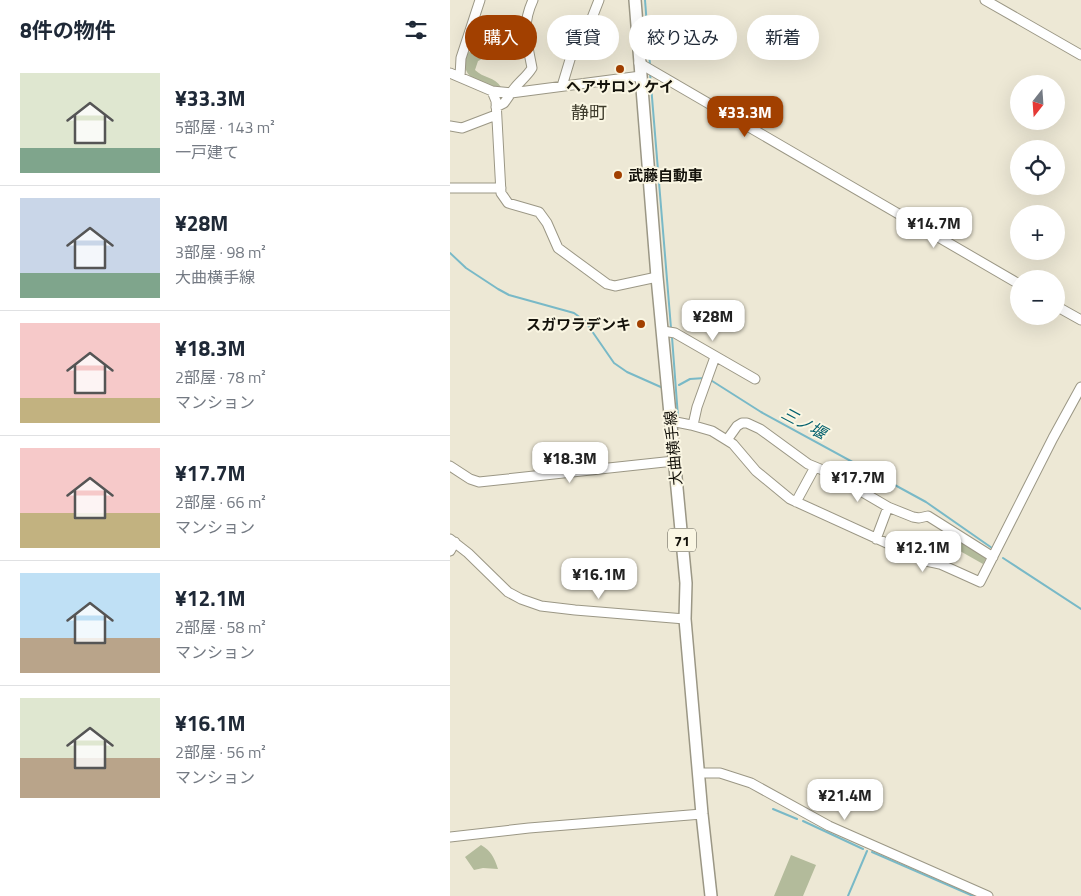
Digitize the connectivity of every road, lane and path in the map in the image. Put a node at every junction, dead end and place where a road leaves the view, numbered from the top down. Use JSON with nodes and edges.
{"nodes":[{"id":1,"x":480,"y":0,"type":"edge"},
{"id":2,"x":533,"y":0,"type":"edge"},
{"id":3,"x":600,"y":0,"type":"edge"},
{"id":4,"x":635,"y":0,"type":"edge"},
{"id":5,"x":985,"y":0,"type":"edge"},
{"id":6,"x":1081,"y":55,"type":"edge"},
{"id":7,"x":639,"y":63,"type":"junction"},
{"id":8,"x":450,"y":73,"type":"edge"},
{"id":9,"x":460,"y":76,"type":"junction"},
{"id":10,"x":641,"y":76,"type":"junction"},
{"id":11,"x":562,"y":86,"type":"junction"},
{"id":12,"x":492,"y":92,"type":"junction"},
{"id":13,"x":511,"y":93,"type":"junction"},
{"id":14,"x":496,"y":111,"type":"junction"},
{"id":15,"x":450,"y":126,"type":"edge"},
{"id":16,"x":450,"y":188,"type":"edge"},
{"id":17,"x":501,"y":188,"type":"junction"},
{"id":18,"x":658,"y":277,"type":"junction"},
{"id":19,"x":1010,"y":279,"type":"edge"},
{"id":20,"x":1065,"y":311,"type":"edge"},
{"id":21,"x":1081,"y":320,"type":"edge"},
{"id":22,"x":663,"y":331,"type":"junction"},
{"id":23,"x":715,"y":357,"type":"junction"},
{"id":24,"x":754,"y":378,"type":"dead end"},
{"id":25,"x":1081,"y":387,"type":"edge"},
{"id":26,"x":671,"y":421,"type":"junction"},
{"id":27,"x":693,"y":425,"type":"junction"},
{"id":28,"x":727,"y":440,"type":"junction"},
{"id":29,"x":674,"y":461,"type":"junction"},
{"id":30,"x":450,"y":466,"type":"edge"},
{"id":31,"x":815,"y":467,"type":"junction"},
{"id":32,"x":796,"y":502,"type":"junction"},
{"id":33,"x":888,"y":507,"type":"junction"},
{"id":34,"x":876,"y":538,"type":"junction"},
{"id":35,"x":452,"y":540,"type":"edge"},
{"id":36,"x":450,"y":551,"type":"edge"},
{"id":37,"x":993,"y":557,"type":"junction"},
{"id":38,"x":685,"y":619,"type":"junction"},
{"id":39,"x":698,"y":773,"type":"junction"},
{"id":40,"x":702,"y":814,"type":"junction"},
{"id":41,"x":450,"y":837,"type":"edge"},
{"id":42,"x":711,"y":896,"type":"edge"},
{"id":43,"x":988,"y":896,"type":"edge"}],
"edges":[{"from":1,"to":9,"type":"street"},
{"from":2,"to":13,"type":"street"},
{"from":3,"to":11,"type":"street"},
{"from":4,"to":7,"type":"main road","name":"大曲横手線","number":"71"},
{"from":5,"to":6,"type":"street"},
{"from":7,"to":10,"type":"main road","name":"大曲横手線","number":"71"},
{"from":7,"to":19,"type":"street"},
{"from":8,"to":9,"type":"street"},
{"from":9,"to":12,"type":"street"},
{"from":10,"to":11,"type":"street"},
{"from":10,"to":18,"type":"main road","name":"大曲横手線","number":"71"},
{"from":11,"to":13,"type":"street"},
{"from":12,"to":13,"type":"street"},
{"from":12,"to":14,"type":"street"},
{"from":13,"to":14,"type":"street"},
{"from":14,"to":15,"type":"street"},
{"from":14,"to":17,"type":"street"},
{"from":16,"to":17,"type":"street"},
{"from":17,"to":18,"type":"street"},
{"from":18,"to":22,"type":"main road","name":"大曲横手線","number":"71"},
{"from":20,"to":21,"type":"street"},
{"from":22,"to":23,"type":"street"},
{"from":22,"to":26,"type":"main road","name":"大曲横手線","number":"71"},
{"from":23,"to":24,"type":"street"},
{"from":23,"to":27,"type":"street"},
{"from":25,"to":37,"type":"street"},
{"from":26,"to":27,"type":"street"},
{"from":26,"to":29,"type":"main road","name":"大曲横手線","number":"71"},
{"from":27,"to":28,"type":"street"},
{"from":28,"to":31,"type":"street"},
{"from":28,"to":32,"type":"street"},
{"from":29,"to":30,"type":"street"},
{"from":29,"to":38,"type":"main road","name":"大曲横手線","number":"71"},
{"from":31,"to":32,"type":"street"},
{"from":31,"to":33,"type":"street"},
{"from":32,"to":34,"type":"street"},
{"from":33,"to":34,"type":"street"},
{"from":33,"to":37,"type":"street"},
{"from":34,"to":37,"type":"street"},
{"from":35,"to":36,"type":"street"},
{"from":35,"to":38,"type":"street"},
{"from":38,"to":39,"type":"main road","name":"大曲横手線","number":"71"},
{"from":39,"to":40,"type":"main road","name":"大曲横手線","number":"71"},
{"from":39,"to":43,"type":"street"},
{"from":40,"to":41,"type":"street"},
{"from":40,"to":42,"type":"main road","name":"大曲横手線","number":"71"}]}
